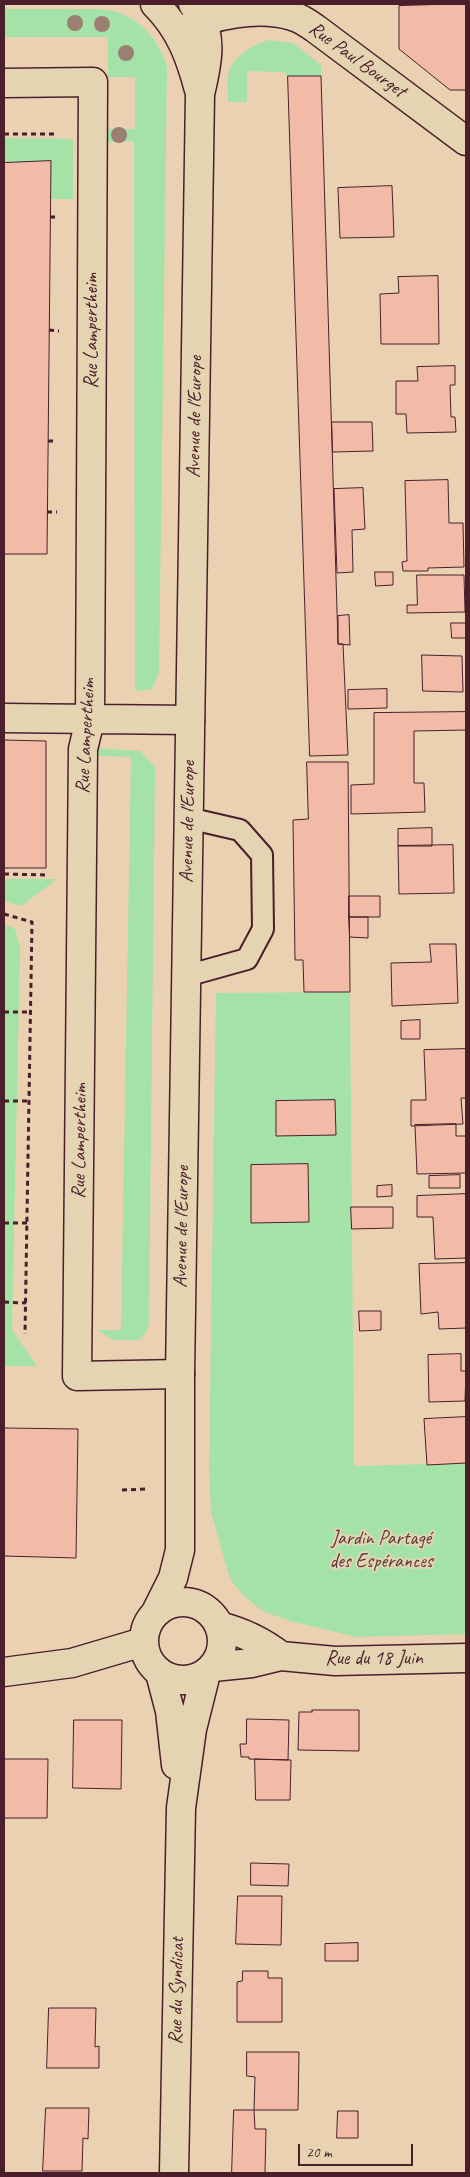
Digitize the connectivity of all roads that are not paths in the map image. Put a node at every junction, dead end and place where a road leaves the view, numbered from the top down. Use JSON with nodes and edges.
{"nodes":[{"id":1,"x":163,"y":6,"type":"edge"},
{"id":2,"x":291,"y":9,"type":"edge"},
{"id":3,"x":198,"y":12,"type":"edge"},
{"id":4,"x":179,"y":33,"type":"junction"},
{"id":5,"x":4,"y":83,"type":"edge"},
{"id":6,"x":200,"y":94,"type":"junction"},
{"id":7,"x":466,"y":141,"type":"edge"},
{"id":8,"x":4,"y":718,"type":"edge"},
{"id":9,"x":90,"y":720,"type":"junction"},
{"id":10,"x":190,"y":720,"type":"junction"},
{"id":11,"x":188,"y":818,"type":"junction"},
{"id":12,"x":186,"y":976,"type":"junction"},
{"id":13,"x":180,"y":1374,"type":"junction"},
{"id":14,"x":180,"y":1550,"type":"junction"},
{"id":15,"x":156,"y":1612,"type":"junction"},
{"id":16,"x":212,"y":1617,"type":"junction"},
{"id":17,"x":143,"y":1642,"type":"junction"},
{"id":18,"x":281,"y":1656,"type":"junction"},
{"id":19,"x":466,"y":1658,"type":"edge"},
{"id":20,"x":209,"y":1670,"type":"junction"},
{"id":21,"x":4,"y":1672,"type":"edge"},
{"id":22,"x":160,"y":1673,"type":"junction"},
{"id":23,"x":181,"y":1808,"type":"junction"},
{"id":24,"x":174,"y":2173,"type":"edge"}],
"edges":[{"from":1,"to":4,"type":"street","name":"Avenue de l'Europe"},
{"from":2,"to":3,"type":"street","name":"Rue Paul Bourget"},
{"from":2,"to":7,"type":"street","name":"Rue Paul Bourget"},
{"from":3,"to":4,"type":"street","name":"Rue Paul Bourget"},
{"from":3,"to":6,"type":"street","name":"Avenue de l'Europe"},
{"from":4,"to":6,"type":"street","name":"Avenue de l'Europe"},
{"from":5,"to":9,"type":"street","name":"Rue Lampertheim"},
{"from":6,"to":10,"type":"street","name":"Avenue de l'Europe"},
{"from":8,"to":9,"type":"street"},
{"from":9,"to":10,"type":"street"},
{"from":9,"to":13,"type":"street","name":"Rue Lampertheim"},
{"from":10,"to":11,"type":"street","name":"Avenue de l'Europe"},
{"from":11,"to":12,"type":"street","name":"Avenue de l'Europe"},
{"from":11,"to":12,"type":"lane"},
{"from":12,"to":13,"type":"street","name":"Avenue de l'Europe"},
{"from":13,"to":14,"type":"street","name":"Avenue de l'Europe"},
{"from":14,"to":15,"type":"street","name":"Avenue de l'Europe"},
{"from":14,"to":16,"type":"street","name":"Avenue de l'Europe"},
{"from":15,"to":16,"type":"street"},
{"from":15,"to":17,"type":"street"},
{"from":16,"to":18,"type":"street"},
{"from":16,"to":20,"type":"street"},
{"from":17,"to":21,"type":"street"},
{"from":17,"to":22,"type":"street"},
{"from":18,"to":19,"type":"street","name":"Rue du 18 Juin"},
{"from":18,"to":20,"type":"street","name":"Rue du 18 Juin"},
{"from":20,"to":22,"type":"street"},
{"from":20,"to":23,"type":"street","name":"Rue du Syndicat"},
{"from":22,"to":23,"type":"street","name":"Rue du Syndicat"},
{"from":23,"to":24,"type":"street","name":"Rue du Syndicat"}]}
